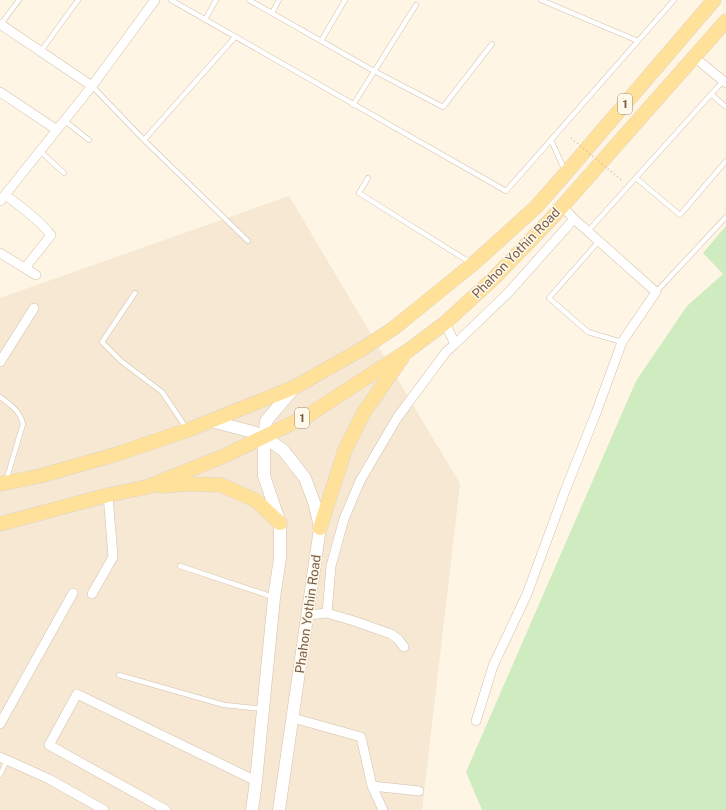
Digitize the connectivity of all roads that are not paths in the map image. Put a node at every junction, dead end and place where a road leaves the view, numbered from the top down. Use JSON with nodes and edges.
{"nodes":[{"id":1,"x":19,"y":0,"type":"edge"},
{"id":2,"x":78,"y":0,"type":"edge"},
{"id":3,"x":156,"y":0,"type":"edge"},
{"id":4,"x":171,"y":0,"type":"edge"},
{"id":5,"x":216,"y":0,"type":"edge"},
{"id":6,"x":249,"y":0,"type":"edge"},
{"id":7,"x":279,"y":0,"type":"edge"},
{"id":8,"x":344,"y":0,"type":"edge"},
{"id":9,"x":541,"y":0,"type":"edge"},
{"id":10,"x":674,"y":0,"type":"edge"},
{"id":11,"x":714,"y":0,"type":"edge"},
{"id":12,"x":416,"y":5,"type":"dead end"},
{"id":13,"x":272,"y":13,"type":"junction"},
{"id":14,"x":205,"y":20,"type":"junction"},
{"id":15,"x":726,"y":21,"type":"edge"},
{"id":16,"x":1,"y":24,"type":"edge"},
{"id":17,"x":235,"y":36,"type":"junction"},
{"id":18,"x":321,"y":41,"type":"junction"},
{"id":19,"x":638,"y":41,"type":"junction"},
{"id":20,"x":492,"y":44,"type":"dead end"},
{"id":21,"x":41,"y":51,"type":"junction"},
{"id":22,"x":694,"y":57,"type":"junction"},
{"id":23,"x":374,"y":71,"type":"junction"},
{"id":24,"x":725,"y":82,"type":"edge"},
{"id":25,"x":92,"y":86,"type":"junction"},
{"id":26,"x":0,"y":92,"type":"edge"},
{"id":27,"x":711,"y":94,"type":"junction"},
{"id":28,"x":353,"y":105,"type":"junction"},
{"id":29,"x":726,"y":107,"type":"edge"},
{"id":30,"x":65,"y":121,"type":"junction"},
{"id":31,"x":57,"y":130,"type":"junction"},
{"id":32,"x":89,"y":140,"type":"dead end"},
{"id":33,"x":144,"y":140,"type":"junction"},
{"id":34,"x":551,"y":140,"type":"junction"},
{"id":35,"x":40,"y":151,"type":"junction"},
{"id":36,"x":726,"y":161,"type":"edge"},
{"id":37,"x":64,"y":173,"type":"dead end"},
{"id":38,"x":566,"y":173,"type":"junction"},
{"id":39,"x":368,"y":178,"type":"dead end"},
{"id":40,"x":636,"y":178,"type":"junction"},
{"id":41,"x":3,"y":198,"type":"edge"},
{"id":42,"x":562,"y":206,"type":"junction"},
{"id":43,"x":726,"y":217,"type":"edge"},
{"id":44,"x":574,"y":219,"type":"junction"},
{"id":45,"x":588,"y":231,"type":"junction"},
{"id":46,"x":248,"y":240,"type":"dead end"},
{"id":47,"x":599,"y":241,"type":"junction"},
{"id":48,"x":0,"y":253,"type":"edge"},
{"id":49,"x":473,"y":264,"type":"junction"},
{"id":50,"x":26,"y":268,"type":"junction"},
{"id":51,"x":36,"y":275,"type":"dead end"},
{"id":52,"x":656,"y":292,"type":"junction"},
{"id":53,"x":135,"y":293,"type":"dead end"},
{"id":54,"x":34,"y":308,"type":"dead end"},
{"id":55,"x":445,"y":323,"type":"junction"},
{"id":56,"x":622,"y":342,"type":"junction"},
{"id":57,"x":455,"y":344,"type":"junction"},
{"id":58,"x":409,"y":350,"type":"junction"},
{"id":59,"x":0,"y":362,"type":"edge"},
{"id":60,"x":295,"y":387,"type":"junction"},
{"id":61,"x":0,"y":397,"type":"edge"},
{"id":62,"x":210,"y":421,"type":"junction"},
{"id":63,"x":188,"y":430,"type":"junction"},
{"id":64,"x":264,"y":437,"type":"junction"},
{"id":65,"x":3,"y":483,"type":"edge"},
{"id":66,"x":147,"y":487,"type":"junction"},
{"id":67,"x":108,"y":495,"type":"junction"},
{"id":68,"x":280,"y":523,"type":"junction"},
{"id":69,"x":0,"y":524,"type":"edge"},
{"id":70,"x":320,"y":528,"type":"junction"},
{"id":71,"x":180,"y":566,"type":"dead end"},
{"id":72,"x":73,"y":593,"type":"dead end"},
{"id":73,"x":92,"y":594,"type":"dead end"},
{"id":74,"x":274,"y":598,"type":"junction"},
{"id":75,"x":327,"y":613,"type":"junction"},
{"id":76,"x":308,"y":615,"type":"junction"},
{"id":77,"x":404,"y":647,"type":"dead end"},
{"id":78,"x":119,"y":675,"type":"dead end"},
{"id":79,"x":263,"y":709,"type":"junction"},
{"id":80,"x":293,"y":718,"type":"junction"},
{"id":81,"x":476,"y":721,"type":"dead end"},
{"id":82,"x":0,"y":724,"type":"edge"},
{"id":83,"x":4,"y":758,"type":"edge"},
{"id":84,"x":0,"y":775,"type":"edge"},
{"id":85,"x":256,"y":781,"type":"junction"},
{"id":86,"x":372,"y":786,"type":"junction"},
{"id":87,"x":419,"y":791,"type":"dead end"},
{"id":88,"x":104,"y":810,"type":"edge"},
{"id":89,"x":166,"y":810,"type":"edge"},
{"id":90,"x":252,"y":810,"type":"edge"},
{"id":91,"x":279,"y":810,"type":"edge"},
{"id":92,"x":383,"y":810,"type":"edge"}],
"edges":[{"from":1,"to":16,"type":"lane"},
{"from":2,"to":21,"type":"lane"},
{"from":3,"to":25,"type":"street"},
{"from":4,"to":14,"type":"lane"},
{"from":5,"to":14,"type":"lane"},
{"from":6,"to":13,"type":"lane"},
{"from":7,"to":13,"type":"lane"},
{"from":8,"to":18,"type":"lane"},
{"from":9,"to":19,"type":"lane"},
{"from":10,"to":19,"type":"lane"},
{"from":11,"to":38,"type":"main road","name":"Phahon Yothin Road","number":"1"},
{"from":12,"to":23,"type":"lane"},
{"from":13,"to":18,"type":"lane"},
{"from":14,"to":17,"type":"lane"},
{"from":15,"to":22,"type":"main road","name":"Phahon Yothin Road","number":"1"},
{"from":16,"to":21,"type":"street"},
{"from":17,"to":28,"type":"lane"},
{"from":17,"to":33,"type":"lane"},
{"from":18,"to":23,"type":"lane"},
{"from":19,"to":34,"type":"lane"},
{"from":20,"to":23,"type":"lane"},
{"from":21,"to":25,"type":"street"},
{"from":22,"to":24,"type":"street"},
{"from":22,"to":42,"type":"main road","name":"Phahon Yothin Road","number":"1"},
{"from":23,"to":28,"type":"lane"},
{"from":24,"to":27,"type":"lane"},
{"from":25,"to":30,"type":"street"},
{"from":25,"to":33,"type":"lane"},
{"from":26,"to":31,"type":"street"},
{"from":27,"to":29,"type":"lane"},
{"from":27,"to":40,"type":"lane"},
{"from":28,"to":34,"type":"lane"},
{"from":30,"to":31,"type":"street"},
{"from":30,"to":32,"type":"lane"},
{"from":31,"to":35,"type":"street"},
{"from":33,"to":46,"type":"lane"},
{"from":34,"to":38,"type":"lane"},
{"from":35,"to":37,"type":"lane"},
{"from":35,"to":41,"type":"street"},
{"from":36,"to":40,"type":"lane"},
{"from":38,"to":49,"type":"main road","name":"Phahon Yothin Road","number":"1"},
{"from":39,"to":49,"type":"lane"},
{"from":40,"to":45,"type":"lane"},
{"from":41,"to":50,"type":"street"},
{"from":42,"to":44,"type":"street"},
{"from":42,"to":55,"type":"main road","name":"Phahon Yothin Road","number":"1"},
{"from":43,"to":52,"type":"lane"},
{"from":44,"to":45,"type":"street"},
{"from":44,"to":57,"type":"street"},
{"from":45,"to":47,"type":"street"},
{"from":47,"to":52,"type":"street"},
{"from":47,"to":56,"type":"lane"},
{"from":48,"to":50,"type":"street"},
{"from":49,"to":60,"type":"main road","name":"Phahon Yothin Road","number":"1"},
{"from":50,"to":51,"type":"street"},
{"from":52,"to":56,"type":"street"},
{"from":53,"to":63,"type":"lane"},
{"from":54,"to":59,"type":"street"},
{"from":55,"to":57,"type":"street"},
{"from":55,"to":58,"type":"main road","name":"Phahon Yothin Road","number":"1"},
{"from":56,"to":81,"type":"street"},
{"from":57,"to":75,"type":"street"},
{"from":58,"to":64,"type":"main road","name":"Phahon Yothin Road","number":"1"},
{"from":58,"to":70,"type":"main road"},
{"from":60,"to":62,"type":"main road","name":"Phahon Yothin Road","number":"1"},
{"from":60,"to":64,"type":"main road","name":"Phahon Yothin Road"},
{"from":61,"to":65,"type":"lane"},
{"from":62,"to":63,"type":"main road","name":"Phahon Yothin Road","number":"1"},
{"from":62,"to":64,"type":"main road","name":"Phahon Yothin Road"},
{"from":63,"to":65,"type":"main road","name":"Phahon Yothin Road","number":"1"},
{"from":64,"to":66,"type":"main road","name":"Phahon Yothin Road","number":"1"},
{"from":64,"to":68,"type":"main road","name":"Phahon Yothin Road"},
{"from":64,"to":70,"type":"main road","name":"Phahon Yothin Road"},
{"from":66,"to":67,"type":"main road","name":"Phahon Yothin Road","number":"1"},
{"from":66,"to":68,"type":"main road"},
{"from":67,"to":69,"type":"main road","name":"Phahon Yothin Road","number":"1"},
{"from":67,"to":73,"type":"street"},
{"from":68,"to":74,"type":"main road","name":"Phahon Yothin Road"},
{"from":70,"to":76,"type":"main road","name":"Phahon Yothin Road"},
{"from":71,"to":74,"type":"lane"},
{"from":72,"to":82,"type":"street"},
{"from":74,"to":79,"type":"main road","name":"Phahon Yothin Road"},
{"from":75,"to":76,"type":"street"},
{"from":75,"to":77,"type":"street"},
{"from":76,"to":80,"type":"main road","name":"Phahon Yothin Road"},
{"from":78,"to":79,"type":"lane"},
{"from":79,"to":85,"type":"main road","name":"Phahon Yothin Road"},
{"from":80,"to":86,"type":"street"},
{"from":80,"to":91,"type":"main road","name":"Phahon Yothin Road"},
{"from":83,"to":84,"type":"lane"},
{"from":83,"to":88,"type":"street"},
{"from":85,"to":89,"type":"street"},
{"from":85,"to":90,"type":"main road","name":"Phahon Yothin Road"},
{"from":86,"to":87,"type":"street"},
{"from":86,"to":92,"type":"street"}]}
